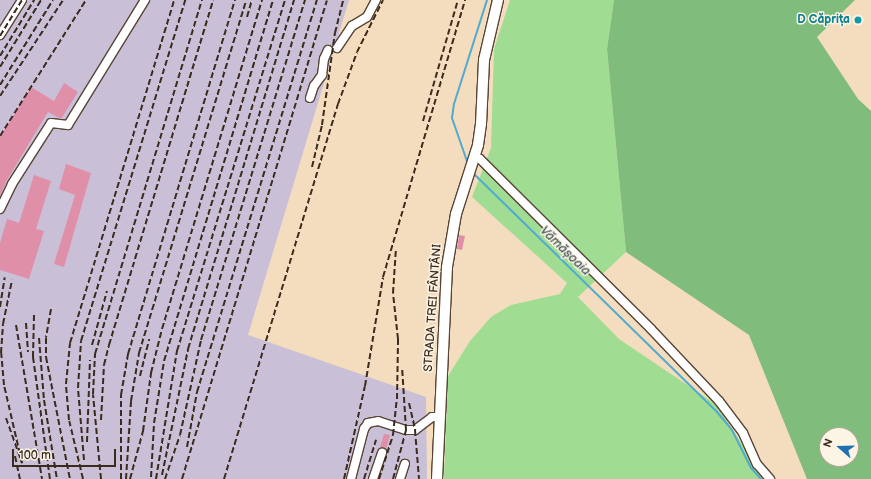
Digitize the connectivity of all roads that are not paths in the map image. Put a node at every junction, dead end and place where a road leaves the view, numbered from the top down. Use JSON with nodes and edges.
{"nodes":[{"id":1,"x":22,"y":0,"type":"edge"},
{"id":2,"x":145,"y":0,"type":"edge"},
{"id":3,"x":376,"y":0,"type":"edge"},
{"id":4,"x":498,"y":0,"type":"edge"},
{"id":5,"x":0,"y":35,"type":"edge"},
{"id":6,"x":337,"y":48,"type":"dead end"},
{"id":7,"x":328,"y":50,"type":"dead end"},
{"id":8,"x":310,"y":98,"type":"dead end"},
{"id":9,"x":473,"y":158,"type":"junction"},
{"id":10,"x":0,"y":209,"type":"edge"},
{"id":11,"x":439,"y":417,"type":"junction"},
{"id":12,"x":382,"y":453,"type":"dead end"},
{"id":13,"x":404,"y":464,"type":"dead end"},
{"id":14,"x":351,"y":479,"type":"edge"},
{"id":15,"x":373,"y":479,"type":"edge"},
{"id":16,"x":400,"y":479,"type":"edge"},
{"id":17,"x":437,"y":479,"type":"edge"},
{"id":18,"x":770,"y":479,"type":"edge"}],
"edges":[{"from":1,"to":5,"type":"lane"},
{"from":2,"to":10,"type":"lane"},
{"from":3,"to":6,"type":"lane"},
{"from":4,"to":9,"type":"main road","name":"STRADA TREI FÂNTÂNI"},
{"from":7,"to":8,"type":"lane"},
{"from":9,"to":11,"type":"main road","name":"STRADA TREI FÂNTÂNI"},
{"from":9,"to":18,"type":"lane"},
{"from":11,"to":14,"type":"lane"},
{"from":11,"to":17,"type":"main road","name":"STRADA TREI FÂNTÂNI"},
{"from":12,"to":15,"type":"lane"},
{"from":13,"to":16,"type":"lane"}]}
